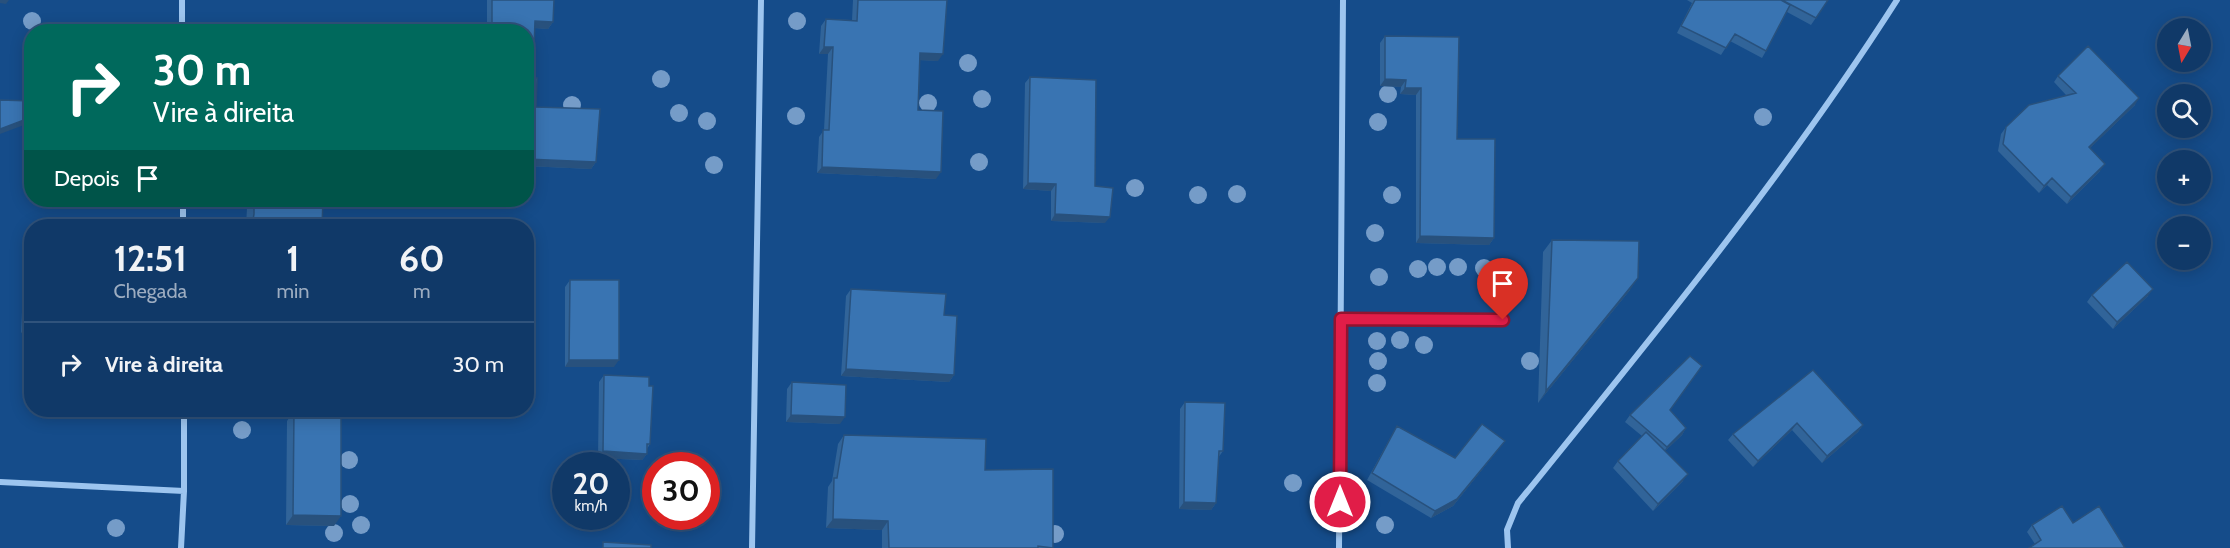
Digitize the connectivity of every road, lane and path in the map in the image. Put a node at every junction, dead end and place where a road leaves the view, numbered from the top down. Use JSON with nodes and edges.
{"nodes":[{"id":1,"x":182,"y":0,"type":"edge"},
{"id":2,"x":761,"y":0,"type":"edge"},
{"id":3,"x":1343,"y":0,"type":"edge"},
{"id":4,"x":1897,"y":0,"type":"edge"},
{"id":5,"x":182,"y":24,"type":"edge"},
{"id":6,"x":1341,"y":319,"type":"junction"},
{"id":7,"x":1503,"y":320,"type":"dead end"},
{"id":8,"x":184,"y":417,"type":"edge"},
{"id":9,"x":0,"y":482,"type":"edge"},
{"id":10,"x":184,"y":491,"type":"junction"},
{"id":11,"x":181,"y":548,"type":"edge"},
{"id":12,"x":752,"y":548,"type":"edge"},
{"id":13,"x":1339,"y":548,"type":"edge"},
{"id":14,"x":1508,"y":548,"type":"edge"}],
"edges":[{"from":1,"to":5,"type":"street"},
{"from":2,"to":12,"type":"street"},
{"from":3,"to":6,"type":"street"},
{"from":4,"to":14,"type":"street"},
{"from":6,"to":7,"type":"lane"},
{"from":6,"to":13,"type":"street"},
{"from":8,"to":10,"type":"street"},
{"from":9,"to":10,"type":"street"},
{"from":10,"to":11,"type":"street"}]}
